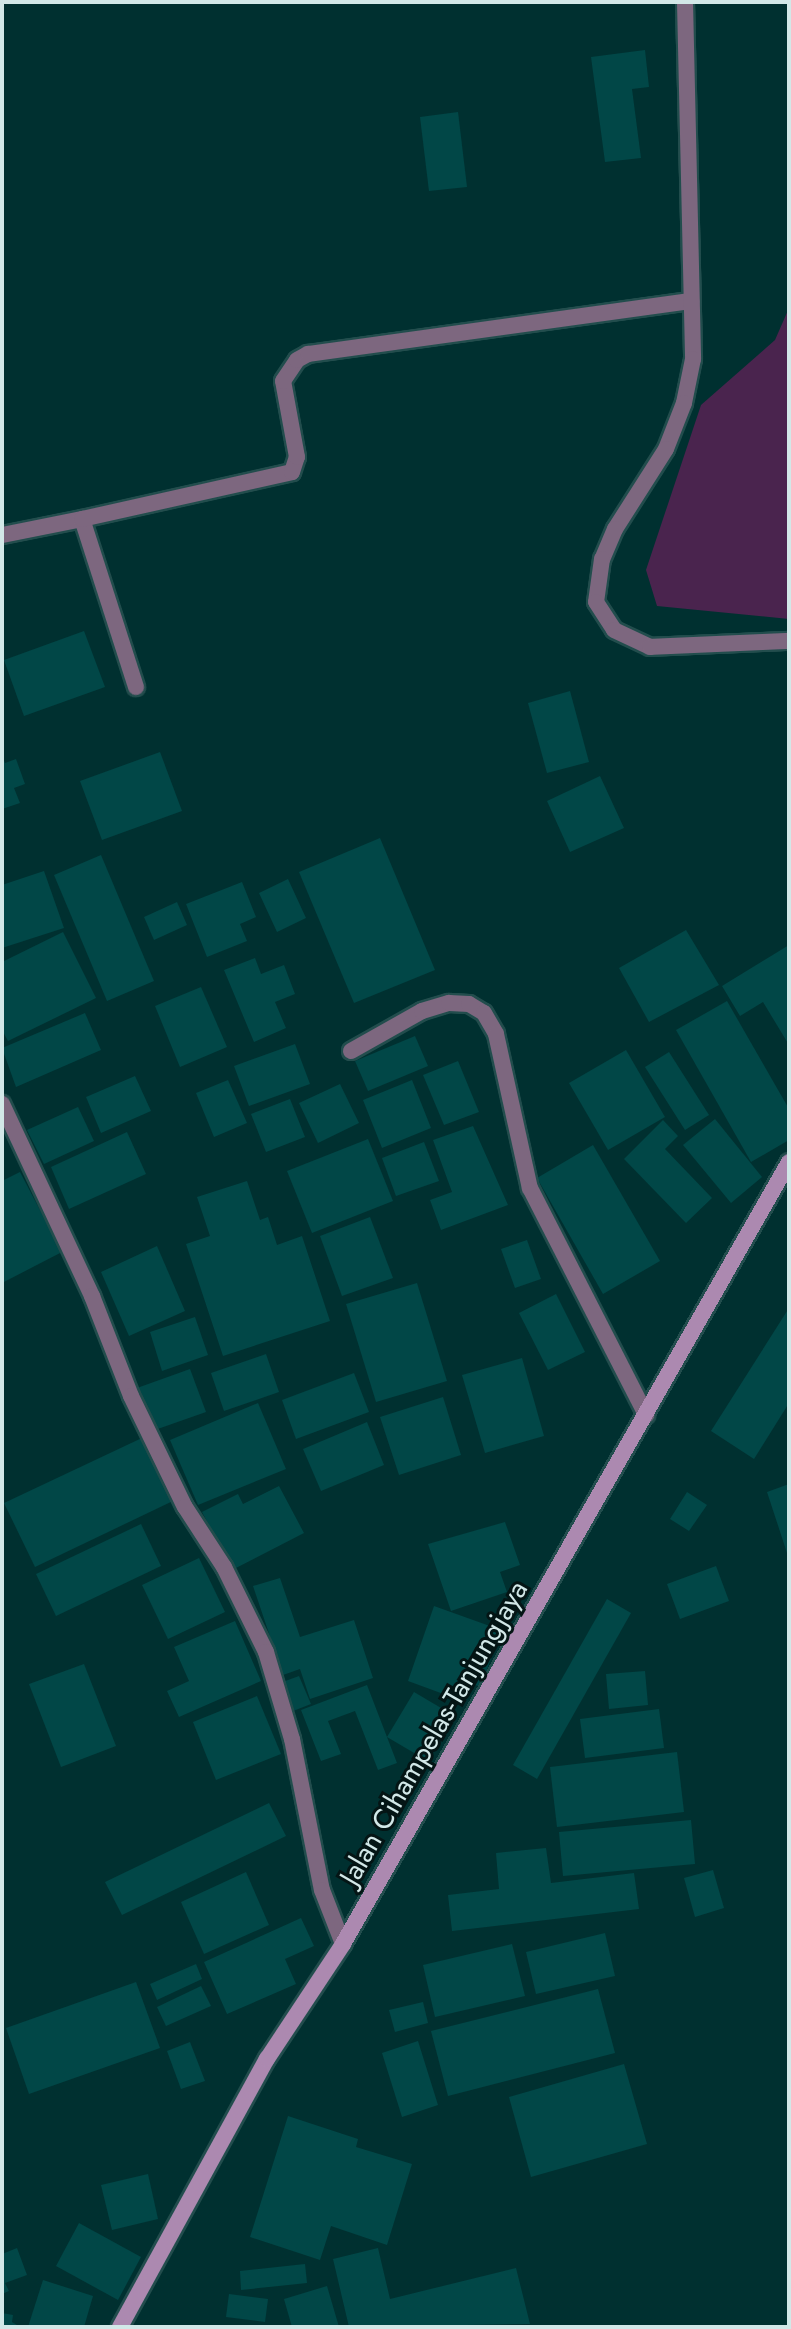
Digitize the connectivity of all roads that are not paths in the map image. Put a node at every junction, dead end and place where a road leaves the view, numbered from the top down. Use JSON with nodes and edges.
{"nodes":[{"id":1,"x":685,"y":2,"type":"edge"},
{"id":2,"x":691,"y":301,"type":"junction"},
{"id":3,"x":82,"y":519,"type":"junction"},
{"id":4,"x":2,"y":535,"type":"edge"},
{"id":5,"x":789,"y":641,"type":"edge"},
{"id":6,"x":136,"y":687,"type":"dead end"},
{"id":7,"x":351,"y":1051,"type":"dead end"},
{"id":8,"x":2,"y":1104,"type":"edge"},
{"id":9,"x":789,"y":1162,"type":"edge"},
{"id":10,"x":646,"y":1415,"type":"junction"},
{"id":11,"x":343,"y":1944,"type":"junction"},
{"id":12,"x":120,"y":2327,"type":"edge"}],
"edges":[{"from":1,"to":2,"type":"street"},
{"from":2,"to":3,"type":"street"},
{"from":2,"to":5,"type":"street"},
{"from":3,"to":4,"type":"street"},
{"from":3,"to":6,"type":"street"},
{"from":7,"to":10,"type":"street"},
{"from":8,"to":11,"type":"street"},
{"from":9,"to":10,"type":"main road","name":"Jalan Cihampelas-Tanjungjaya"},
{"from":10,"to":11,"type":"main road","name":"Jalan Cihampelas-Tanjungjaya"},
{"from":11,"to":12,"type":"main road","name":"Jalan Cihampelas-Tanjungjaya"}]}
